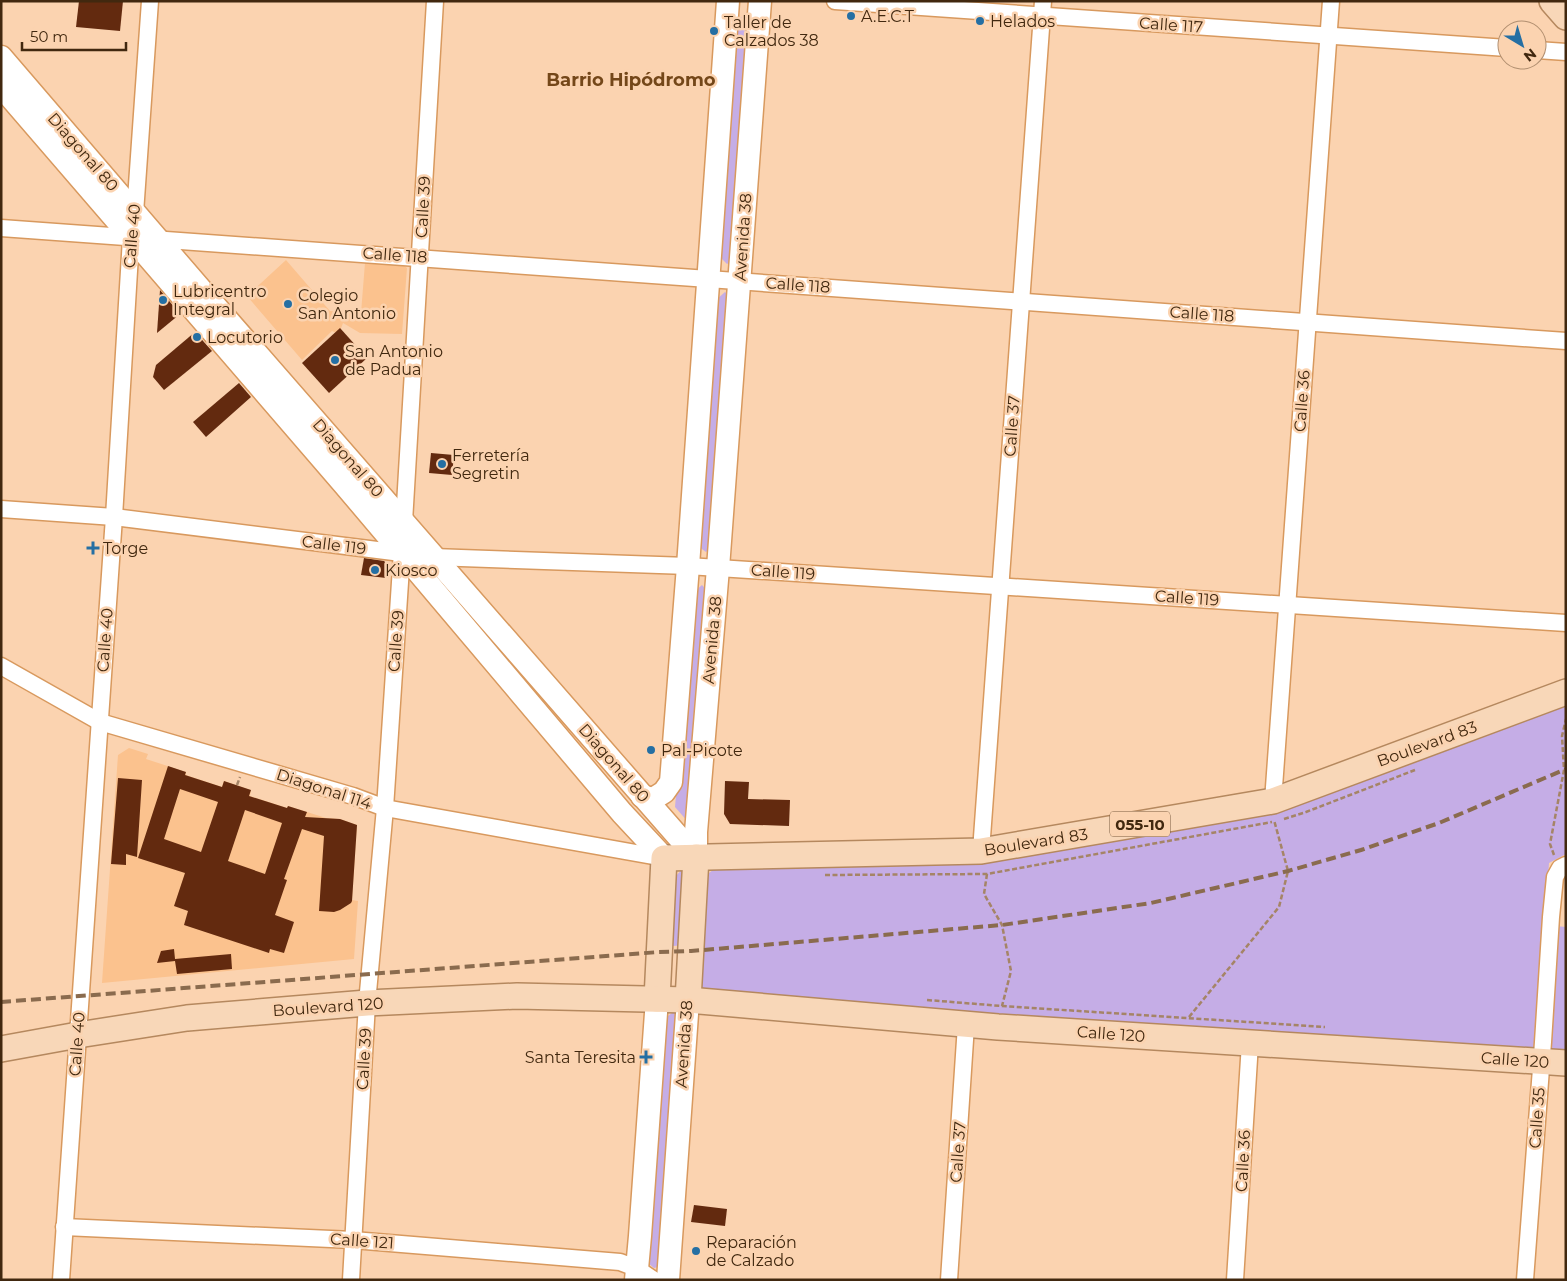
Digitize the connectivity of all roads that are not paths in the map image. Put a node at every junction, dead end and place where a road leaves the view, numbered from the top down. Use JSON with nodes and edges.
{"nodes":[{"id":1,"x":150,"y":1,"type":"edge"},
{"id":2,"x":435,"y":1,"type":"edge"},
{"id":3,"x":728,"y":1,"type":"edge"},
{"id":4,"x":760,"y":1,"type":"edge"},
{"id":5,"x":835,"y":1,"type":"edge"},
{"id":6,"x":1331,"y":1,"type":"edge"},
{"id":7,"x":1552,"y":1,"type":"edge"},
{"id":8,"x":1043,"y":8,"type":"edge"},
{"id":9,"x":1566,"y":17,"type":"edge"},
{"id":10,"x":1329,"y":36,"type":"junction"},
{"id":11,"x":1497,"y":47,"type":"edge"},
{"id":12,"x":1547,"y":51,"type":"edge"},
{"id":13,"x":1566,"y":52,"type":"edge"},
{"id":14,"x":1,"y":58,"type":"edge"},
{"id":15,"x":1,"y":86,"type":"edge"},
{"id":16,"x":135,"y":213,"type":"junction"},
{"id":17,"x":1,"y":228,"type":"edge"},
{"id":18,"x":131,"y":238,"type":"junction"},
{"id":19,"x":157,"y":238,"type":"junction"},
{"id":20,"x":420,"y":257,"type":"junction"},
{"id":21,"x":709,"y":278,"type":"junction"},
{"id":22,"x":739,"y":280,"type":"junction"},
{"id":23,"x":1021,"y":301,"type":"junction"},
{"id":24,"x":1308,"y":322,"type":"junction"},
{"id":25,"x":1566,"y":341,"type":"edge"},
{"id":26,"x":1,"y":509,"type":"edge"},
{"id":27,"x":114,"y":517,"type":"junction"},
{"id":28,"x":404,"y":522,"type":"junction"},
{"id":29,"x":402,"y":553,"type":"junction"},
{"id":30,"x":433,"y":557,"type":"junction"},
{"id":31,"x":688,"y":566,"type":"junction"},
{"id":32,"x":718,"y":568,"type":"junction"},
{"id":33,"x":1001,"y":586,"type":"junction"},
{"id":34,"x":1288,"y":605,"type":"junction"},
{"id":35,"x":1566,"y":623,"type":"edge"},
{"id":36,"x":1,"y":666,"type":"edge"},
{"id":37,"x":1566,"y":692,"type":"edge"},
{"id":38,"x":100,"y":722,"type":"junction"},
{"id":39,"x":642,"y":796,"type":"junction"},
{"id":40,"x":385,"y":808,"type":"junction"},
{"id":41,"x":1274,"y":812,"type":"junction"},
{"id":42,"x":696,"y":857,"type":"junction"},
{"id":43,"x":664,"y":858,"type":"junction"},
{"id":44,"x":984,"y":863,"type":"junction"},
{"id":45,"x":1563,"y":866,"type":"edge"},
{"id":46,"x":1558,"y":917,"type":"edge"},
{"id":47,"x":657,"y":999,"type":"junction"},
{"id":48,"x":688,"y":1000,"type":"junction"},
{"id":49,"x":367,"y":1003,"type":"junction"},
{"id":50,"x":966,"y":1025,"type":"junction"},
{"id":51,"x":78,"y":1035,"type":"junction"},
{"id":52,"x":1250,"y":1043,"type":"junction"},
{"id":53,"x":1,"y":1049,"type":"edge"},
{"id":54,"x":1541,"y":1062,"type":"junction"},
{"id":55,"x":1566,"y":1063,"type":"edge"},
{"id":56,"x":64,"y":1227,"type":"junction"},
{"id":57,"x":353,"y":1240,"type":"junction"},
{"id":58,"x":642,"y":1276,"type":"edge"},
{"id":59,"x":61,"y":1280,"type":"edge"},
{"id":60,"x":351,"y":1280,"type":"edge"},
{"id":61,"x":668,"y":1280,"type":"edge"},
{"id":62,"x":949,"y":1280,"type":"edge"},
{"id":63,"x":1235,"y":1280,"type":"edge"},
{"id":64,"x":1525,"y":1280,"type":"edge"}],
"edges":[{"from":1,"to":16,"type":"street","name":"Calle 40"},
{"from":2,"to":20,"type":"street","name":"Calle 39"},
{"from":3,"to":21,"type":"main road","name":"Avenida 38"},
{"from":4,"to":22,"type":"main road","name":"Avenida 38"},
{"from":5,"to":8,"type":"street","name":"Calle 117"},
{"from":6,"to":10,"type":"street","name":"Calle 36"},
{"from":7,"to":9,"type":"main road"},
{"from":8,"to":10,"type":"street","name":"Calle 117"},
{"from":8,"to":23,"type":"street","name":"Calle 37"},
{"from":10,"to":11,"type":"street","name":"Calle 117"},
{"from":10,"to":24,"type":"street","name":"Calle 36"},
{"from":12,"to":13,"type":"street"},
{"from":14,"to":16,"type":"main road","name":"Diagonal 80"},
{"from":15,"to":18,"type":"main road","name":"Diagonal 80"},
{"from":16,"to":18,"type":"street","name":"Calle 40"},
{"from":16,"to":19,"type":"main road","name":"Diagonal 80"},
{"from":17,"to":18,"type":"street","name":"Calle 118"},
{"from":18,"to":19,"type":"street","name":"Calle 118"},
{"from":18,"to":27,"type":"street","name":"Calle 40"},
{"from":18,"to":29,"type":"main road","name":"Diagonal 80"},
{"from":19,"to":20,"type":"street","name":"Calle 118"},
{"from":19,"to":28,"type":"main road","name":"Diagonal 80"},
{"from":20,"to":21,"type":"street","name":"Calle 118"},
{"from":20,"to":28,"type":"street","name":"Calle 39"},
{"from":21,"to":22,"type":"street","name":"Calle 118"},
{"from":21,"to":31,"type":"main road","name":"Avenida 38"},
{"from":22,"to":23,"type":"street","name":"Calle 118"},
{"from":22,"to":32,"type":"main road","name":"Avenida 38"},
{"from":23,"to":24,"type":"street","name":"Calle 118"},
{"from":23,"to":33,"type":"street","name":"Calle 37"},
{"from":24,"to":25,"type":"street","name":"Calle 118"},
{"from":24,"to":34,"type":"street","name":"Calle 36"},
{"from":26,"to":27,"type":"street","name":"Calle 119"},
{"from":27,"to":29,"type":"street","name":"Calle 119"},
{"from":27,"to":38,"type":"street","name":"Calle 40"},
{"from":28,"to":29,"type":"street","name":"Calle 39"},
{"from":28,"to":30,"type":"main road","name":"Diagonal 80"},
{"from":29,"to":30,"type":"street","name":"Calle 119"},
{"from":29,"to":40,"type":"street","name":"Calle 39"},
{"from":29,"to":43,"type":"main road","name":"Diagonal 80"},
{"from":30,"to":31,"type":"street","name":"Calle 119"},
{"from":30,"to":39,"type":"main road","name":"Diagonal 80"},
{"from":31,"to":32,"type":"street","name":"Calle 119"},
{"from":31,"to":39,"type":"main road","name":"Avenida 38"},
{"from":32,"to":33,"type":"street","name":"Calle 119"},
{"from":32,"to":42,"type":"main road","name":"Avenida 38"},
{"from":33,"to":34,"type":"street","name":"Calle 119"},
{"from":33,"to":44,"type":"street","name":"Calle 37"},
{"from":34,"to":35,"type":"street","name":"Calle 119"},
{"from":34,"to":41,"type":"street","name":"Calle 36"},
{"from":36,"to":38,"type":"street","name":"Diagonal 114"},
{"from":37,"to":41,"type":"main road","name":"Boulevard 83","number":"055-10"},
{"from":38,"to":40,"type":"street","name":"Diagonal 114"},
{"from":38,"to":51,"type":"street","name":"Calle 40"},
{"from":39,"to":42,"type":"main road","name":"Diagonal 80"},
{"from":40,"to":43,"type":"street","name":"Diagonal 114"},
{"from":40,"to":49,"type":"street","name":"Calle 39"},
{"from":41,"to":44,"type":"main road","name":"Boulevard 83","number":"055-10"},
{"from":42,"to":43,"type":"main road","name":"Boulevard 83"},
{"from":42,"to":44,"type":"main road","name":"Boulevard 83","number":"055-10"},
{"from":42,"to":48,"type":"main road","name":"Avenida 38"},
{"from":43,"to":47,"type":"main road","name":"Avenida 38"},
{"from":45,"to":46,"type":"street","name":"Calle 35"},
{"from":46,"to":54,"type":"street","name":"Calle 35"},
{"from":47,"to":48,"type":"main road","name":"Calle 120"},
{"from":47,"to":49,"type":"main road","name":"Boulevard 120"},
{"from":47,"to":58,"type":"main road","name":"Avenida 38"},
{"from":48,"to":50,"type":"main road","name":"Calle 120"},
{"from":48,"to":61,"type":"main road","name":"Avenida 38"},
{"from":49,"to":51,"type":"main road","name":"Boulevard 120"},
{"from":49,"to":57,"type":"street","name":"Calle 39"},
{"from":50,"to":52,"type":"main road","name":"Calle 120"},
{"from":50,"to":62,"type":"street","name":"Calle 37"},
{"from":51,"to":53,"type":"main road","name":"Boulevard 120"},
{"from":51,"to":56,"type":"street","name":"Calle 40"},
{"from":52,"to":54,"type":"main road","name":"Calle 120"},
{"from":52,"to":63,"type":"street","name":"Calle 36"},
{"from":54,"to":55,"type":"main road","name":"Calle 120"},
{"from":54,"to":64,"type":"street","name":"Calle 35"},
{"from":56,"to":57,"type":"street","name":"Calle 121"},
{"from":56,"to":59,"type":"street","name":"Calle 40"},
{"from":57,"to":58,"type":"street","name":"Calle 121"},
{"from":57,"to":60,"type":"street","name":"Calle 39"}]}
